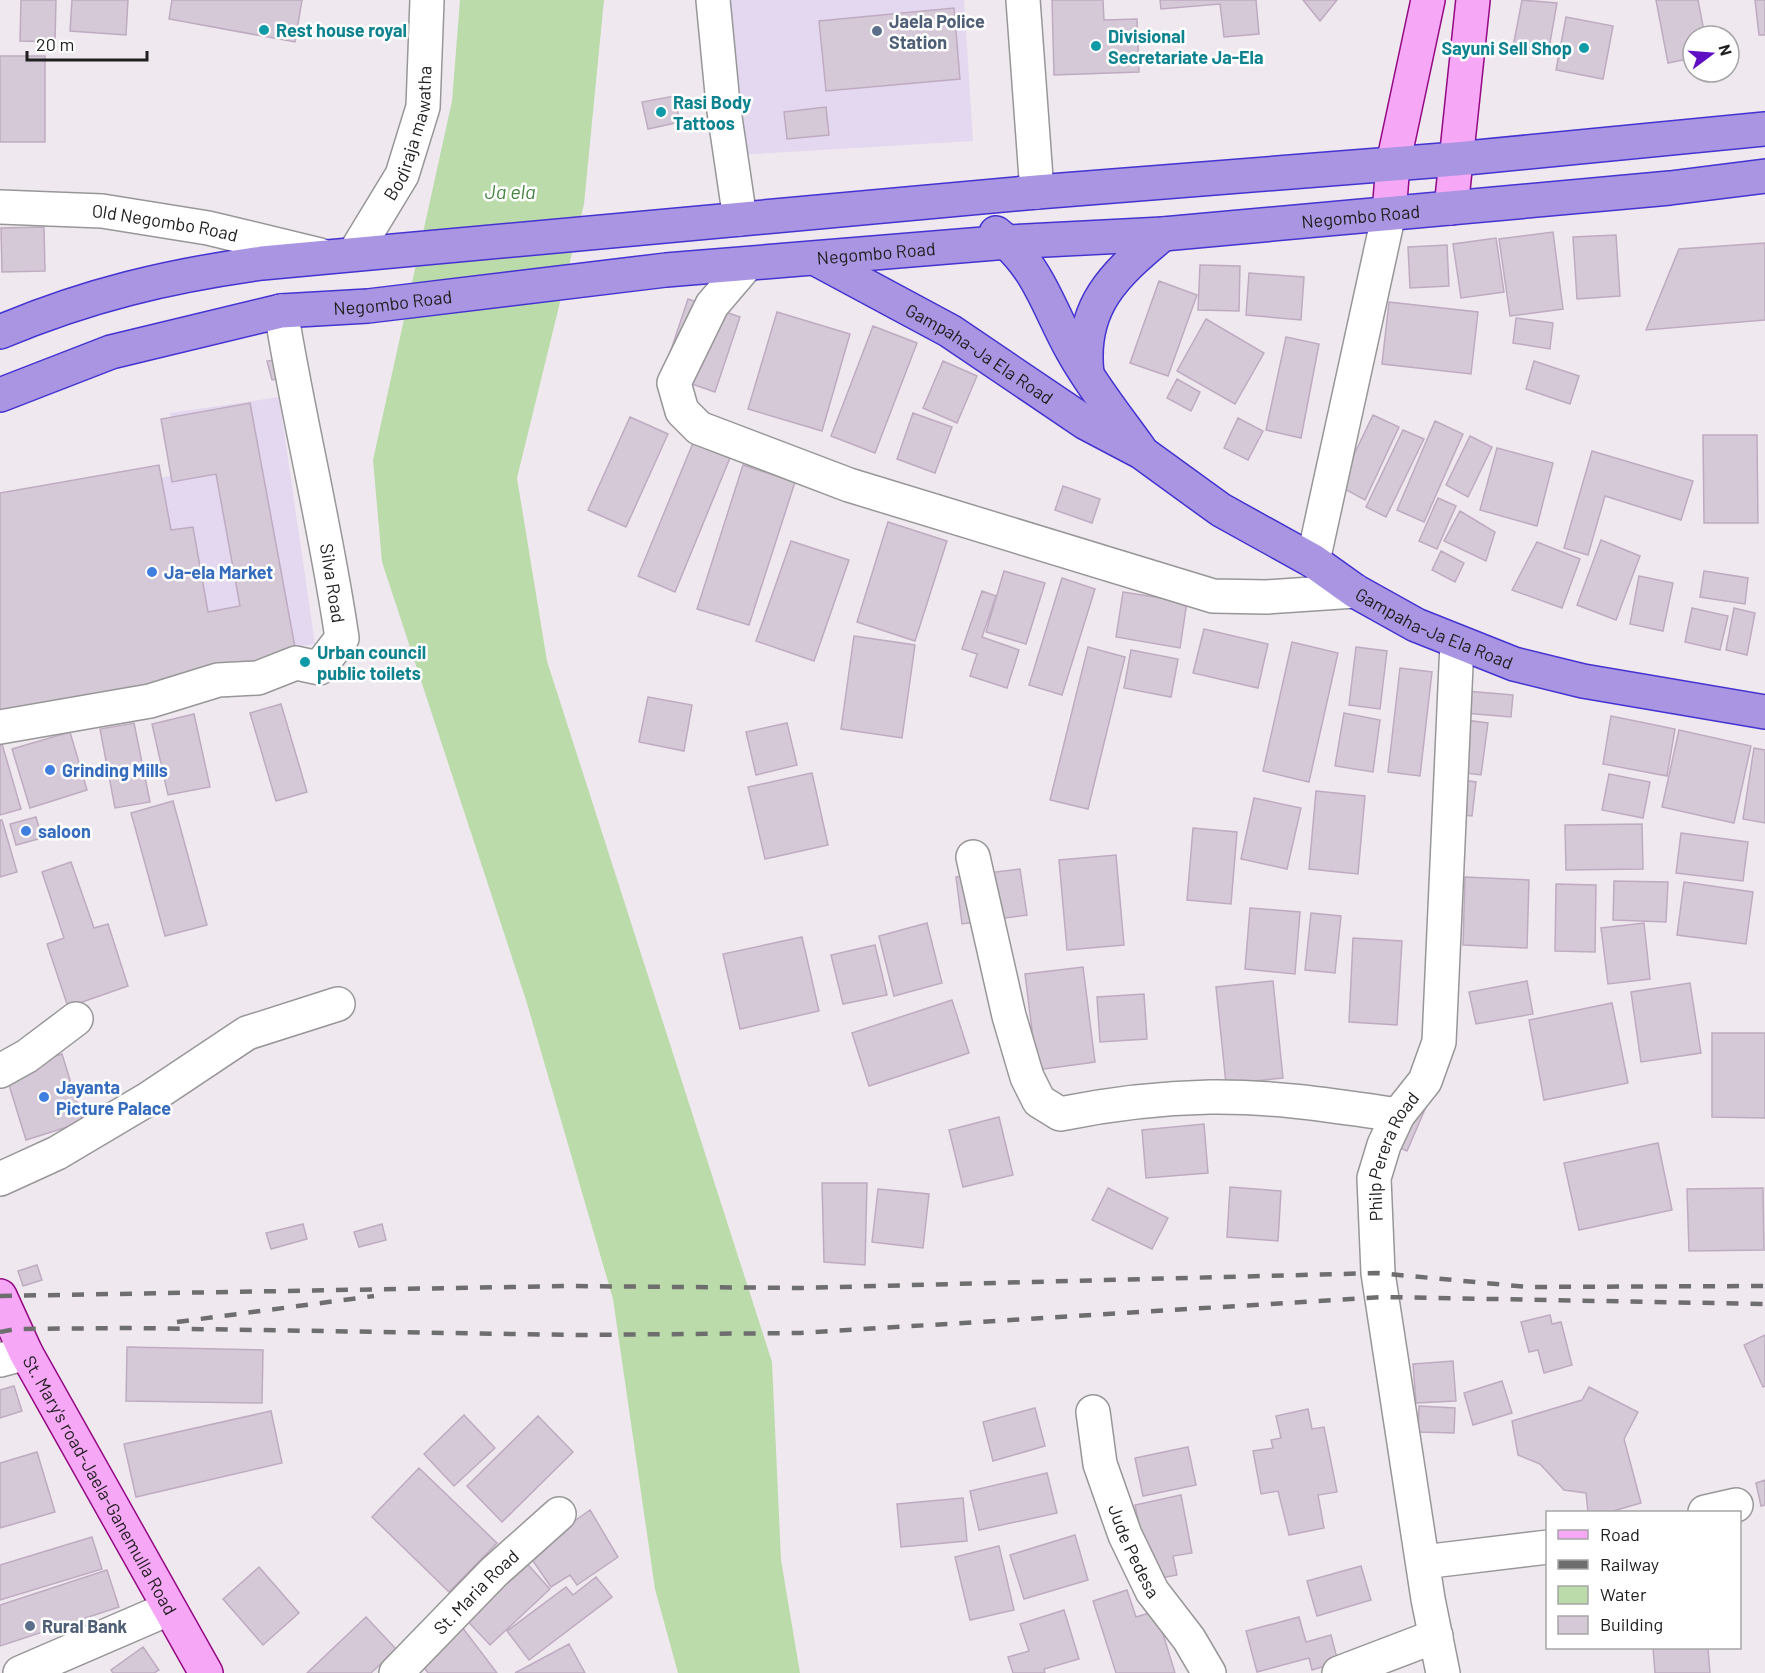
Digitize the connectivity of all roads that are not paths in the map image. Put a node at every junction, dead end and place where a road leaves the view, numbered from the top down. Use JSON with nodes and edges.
{"nodes":[{"id":1,"x":427,"y":0,"type":"edge"},
{"id":2,"x":713,"y":0,"type":"edge"},
{"id":3,"x":1023,"y":0,"type":"edge"},
{"id":4,"x":1428,"y":0,"type":"edge"},
{"id":5,"x":1473,"y":0,"type":"edge"},
{"id":6,"x":1765,"y":129,"type":"edge"},
{"id":7,"x":1456,"y":159,"type":"junction"},
{"id":8,"x":1393,"y":164,"type":"junction"},
{"id":9,"x":1765,"y":176,"type":"edge"},
{"id":10,"x":1038,"y":192,"type":"junction"},
{"id":11,"x":926,"y":204,"type":"junction"},
{"id":12,"x":0,"y":207,"type":"edge"},
{"id":13,"x":1451,"y":208,"type":"junction"},
{"id":14,"x":1389,"y":213,"type":"junction"},
{"id":15,"x":740,"y":219,"type":"junction"},
{"id":16,"x":1163,"y":234,"type":"junction"},
{"id":17,"x":1008,"y":242,"type":"junction"},
{"id":18,"x":352,"y":254,"type":"junction"},
{"id":19,"x":816,"y":259,"type":"junction"},
{"id":20,"x":747,"y":264,"type":"junction"},
{"id":21,"x":281,"y":311,"type":"junction"},
{"id":22,"x":0,"y":332,"type":"edge"},
{"id":23,"x":1088,"y":376,"type":"junction"},
{"id":24,"x":0,"y":395,"type":"edge"},
{"id":25,"x":1142,"y":452,"type":"junction"},
{"id":26,"x":1313,"y":561,"type":"junction"},
{"id":27,"x":1355,"y":591,"type":"junction"},
{"id":28,"x":1457,"y":643,"type":"junction"},
{"id":29,"x":1765,"y":712,"type":"edge"},
{"id":30,"x":0,"y":727,"type":"edge"},
{"id":31,"x":973,"y":857,"type":"dead end"},
{"id":32,"x":338,"y":1004,"type":"dead end"},
{"id":33,"x":76,"y":1019,"type":"dead end"},
{"id":34,"x":0,"y":1071,"type":"edge"},
{"id":35,"x":1398,"y":1115,"type":"junction"},
{"id":36,"x":0,"y":1179,"type":"edge"},
{"id":37,"x":0,"y":1296,"type":"edge"},
{"id":38,"x":13,"y":1356,"type":"edge"},
{"id":39,"x":1094,"y":1412,"type":"dead end"},
{"id":40,"x":559,"y":1514,"type":"dead end"},
{"id":41,"x":1546,"y":1547,"type":"edge"},
{"id":42,"x":1423,"y":1562,"type":"junction"},
{"id":43,"x":168,"y":1609,"type":"junction"},
{"id":44,"x":1436,"y":1635,"type":"junction"},
{"id":45,"x":20,"y":1673,"type":"edge"},
{"id":46,"x":206,"y":1673,"type":"edge"},
{"id":47,"x":396,"y":1673,"type":"edge"},
{"id":48,"x":1209,"y":1673,"type":"edge"},
{"id":49,"x":1340,"y":1673,"type":"edge"},
{"id":50,"x":1443,"y":1673,"type":"edge"}],
"edges":[{"from":1,"to":18,"type":"street","name":"Bodiraja mawatha"},
{"from":2,"to":15,"type":"street"},
{"from":3,"to":10,"type":"street"},
{"from":4,"to":8,"type":"main road"},
{"from":5,"to":7,"type":"main road"},
{"from":6,"to":7,"type":"highway"},
{"from":7,"to":8,"type":"highway"},
{"from":7,"to":13,"type":"main road"},
{"from":8,"to":10,"type":"highway"},
{"from":8,"to":14,"type":"main road"},
{"from":9,"to":13,"type":"highway","name":"Negombo Road"},
{"from":10,"to":11,"type":"highway"},
{"from":11,"to":15,"type":"highway"},
{"from":11,"to":17,"type":"highway","name":"Gampaha-Ja Ela Road"},
{"from":12,"to":18,"type":"street","name":"Old Negombo Road"},
{"from":13,"to":14,"type":"highway","name":"Negombo Road"},
{"from":14,"to":16,"type":"highway","name":"Negombo Road"},
{"from":14,"to":26,"type":"street"},
{"from":15,"to":18,"type":"highway"},
{"from":16,"to":17,"type":"highway","name":"Negombo Road"},
{"from":16,"to":23,"type":"highway"},
{"from":17,"to":19,"type":"highway","name":"Negombo Road"},
{"from":17,"to":23,"type":"highway","name":"Gampaha-Ja Ela Road"},
{"from":18,"to":22,"type":"highway"},
{"from":19,"to":20,"type":"highway","name":"Negombo Road"},
{"from":19,"to":25,"type":"highway","name":"Gampaha-Ja Ela Road"},
{"from":20,"to":21,"type":"highway","name":"Negombo Road"},
{"from":20,"to":27,"type":"street"},
{"from":21,"to":24,"type":"highway","name":"Negombo Road"},
{"from":21,"to":30,"type":"street","name":"Silva Road"},
{"from":23,"to":25,"type":"highway","name":"Gampaha-Ja Ela Road"},
{"from":25,"to":26,"type":"highway","name":"Gampaha-Ja Ela Road"},
{"from":26,"to":27,"type":"highway","name":"Gampaha-Ja Ela Road"},
{"from":27,"to":28,"type":"highway","name":"Gampaha-Ja Ela Road"},
{"from":28,"to":29,"type":"highway","name":"Gampaha-Ja Ela Road"},
{"from":28,"to":35,"type":"street","name":"Philp Perera Road"},
{"from":31,"to":35,"type":"street"},
{"from":32,"to":36,"type":"street"},
{"from":33,"to":34,"type":"street"},
{"from":35,"to":42,"type":"street","name":"Philp Perera Road"},
{"from":37,"to":38,"type":"main road","name":"St. Mary's road-Jaela-Ganemulla Road"},
{"from":38,"to":43,"type":"main road","name":"St. Mary's road-Jaela-Ganemulla Road"},
{"from":39,"to":48,"type":"street","name":"Jude Pedesa"},
{"from":40,"to":47,"type":"street","name":"St. Maria Road"},
{"from":41,"to":42,"type":"street"},
{"from":42,"to":44,"type":"street","name":"Philp Perera Road"},
{"from":43,"to":45,"type":"street"},
{"from":43,"to":46,"type":"main road","name":"St. Mary's road-Jaela-Ganemulla Road"},
{"from":44,"to":49,"type":"street"},
{"from":44,"to":50,"type":"street","name":"Philp Perera Road"}]}
